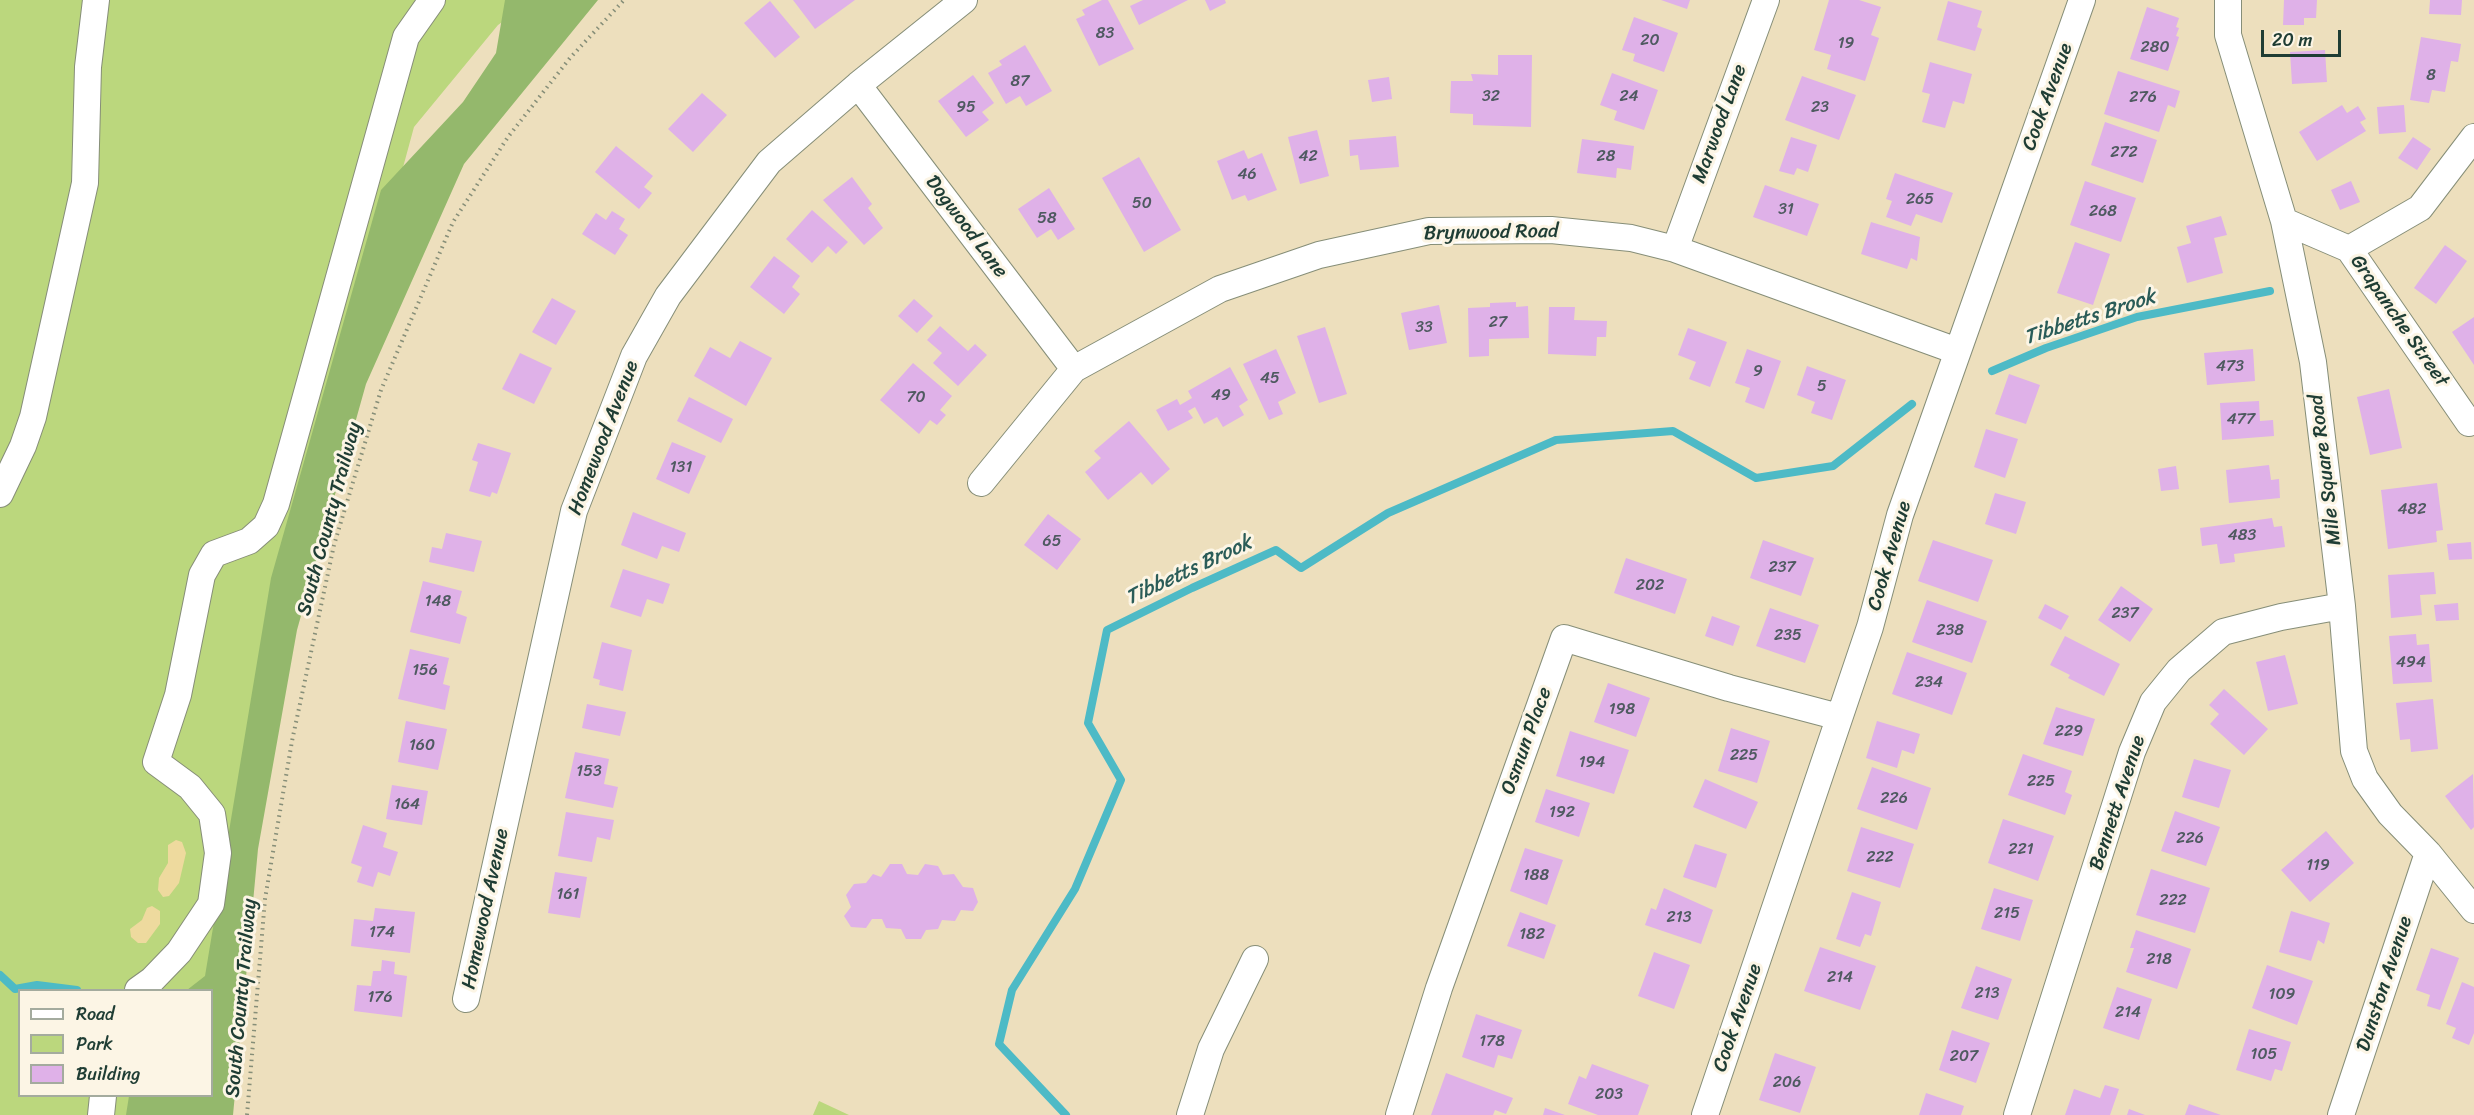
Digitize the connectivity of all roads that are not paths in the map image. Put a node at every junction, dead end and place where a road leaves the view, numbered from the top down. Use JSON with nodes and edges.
{"nodes":[{"id":1,"x":96,"y":0,"type":"edge"},
{"id":2,"x":432,"y":0,"type":"edge"},
{"id":3,"x":964,"y":0,"type":"edge"},
{"id":4,"x":1766,"y":0,"type":"edge"},
{"id":5,"x":2082,"y":0,"type":"edge"},
{"id":6,"x":2228,"y":0,"type":"edge"},
{"id":7,"x":858,"y":85,"type":"junction"},
{"id":8,"x":2474,"y":137,"type":"edge"},
{"id":9,"x":2284,"y":221,"type":"junction"},
{"id":10,"x":1675,"y":249,"type":"junction"},
{"id":11,"x":2349,"y":249,"type":"junction"},
{"id":12,"x":1957,"y":351,"type":"junction"},
{"id":13,"x":1074,"y":369,"type":"junction"},
{"id":14,"x":2469,"y":423,"type":"dead end"},
{"id":15,"x":981,"y":483,"type":"dead end"},
{"id":16,"x":0,"y":495,"type":"edge"},
{"id":17,"x":2342,"y":606,"type":"junction"},
{"id":18,"x":1839,"y":717,"type":"junction"},
{"id":19,"x":2428,"y":853,"type":"junction"},
{"id":20,"x":2474,"y":910,"type":"edge"},
{"id":21,"x":1255,"y":959,"type":"dead end"},
{"id":22,"x":139,"y":989,"type":"edge"},
{"id":23,"x":466,"y":999,"type":"dead end"},
{"id":24,"x":103,"y":1097,"type":"edge"},
{"id":25,"x":101,"y":1115,"type":"edge"},
{"id":26,"x":1190,"y":1115,"type":"edge"},
{"id":27,"x":1399,"y":1115,"type":"edge"},
{"id":28,"x":1705,"y":1115,"type":"edge"},
{"id":29,"x":2017,"y":1115,"type":"edge"},
{"id":30,"x":2341,"y":1115,"type":"edge"}],
"edges":[{"from":1,"to":16,"type":"street"},
{"from":2,"to":22,"type":"street"},
{"from":3,"to":7,"type":"street","name":"Homewood Avenue"},
{"from":4,"to":10,"type":"street","name":"Marwood Lane"},
{"from":5,"to":12,"type":"street","name":"Cook Avenue"},
{"from":6,"to":9,"type":"street","name":"Mile Square Road"},
{"from":7,"to":13,"type":"street","name":"Dogwood Lane"},
{"from":7,"to":23,"type":"street","name":"Homewood Avenue"},
{"from":8,"to":11,"type":"street"},
{"from":9,"to":11,"type":"street","name":"Grapanche Street"},
{"from":9,"to":17,"type":"street","name":"Mile Square Road"},
{"from":10,"to":12,"type":"street","name":"Brynwood Road"},
{"from":10,"to":13,"type":"street","name":"Brynwood Road"},
{"from":11,"to":14,"type":"street","name":"Grapanche Street"},
{"from":12,"to":18,"type":"street","name":"Cook Avenue"},
{"from":13,"to":15,"type":"street","name":"Brynwood Road"},
{"from":17,"to":19,"type":"street","name":"Mile Square Road"},
{"from":17,"to":29,"type":"street","name":"Bennett Avenue"},
{"from":18,"to":27,"type":"street","name":"Osmun Place"},
{"from":18,"to":28,"type":"street","name":"Cook Avenue"},
{"from":19,"to":20,"type":"street","name":"Mile Square Road"},
{"from":19,"to":30,"type":"street","name":"Dunston Avenue"},
{"from":21,"to":26,"type":"street"},
{"from":24,"to":25,"type":"street"}]}
